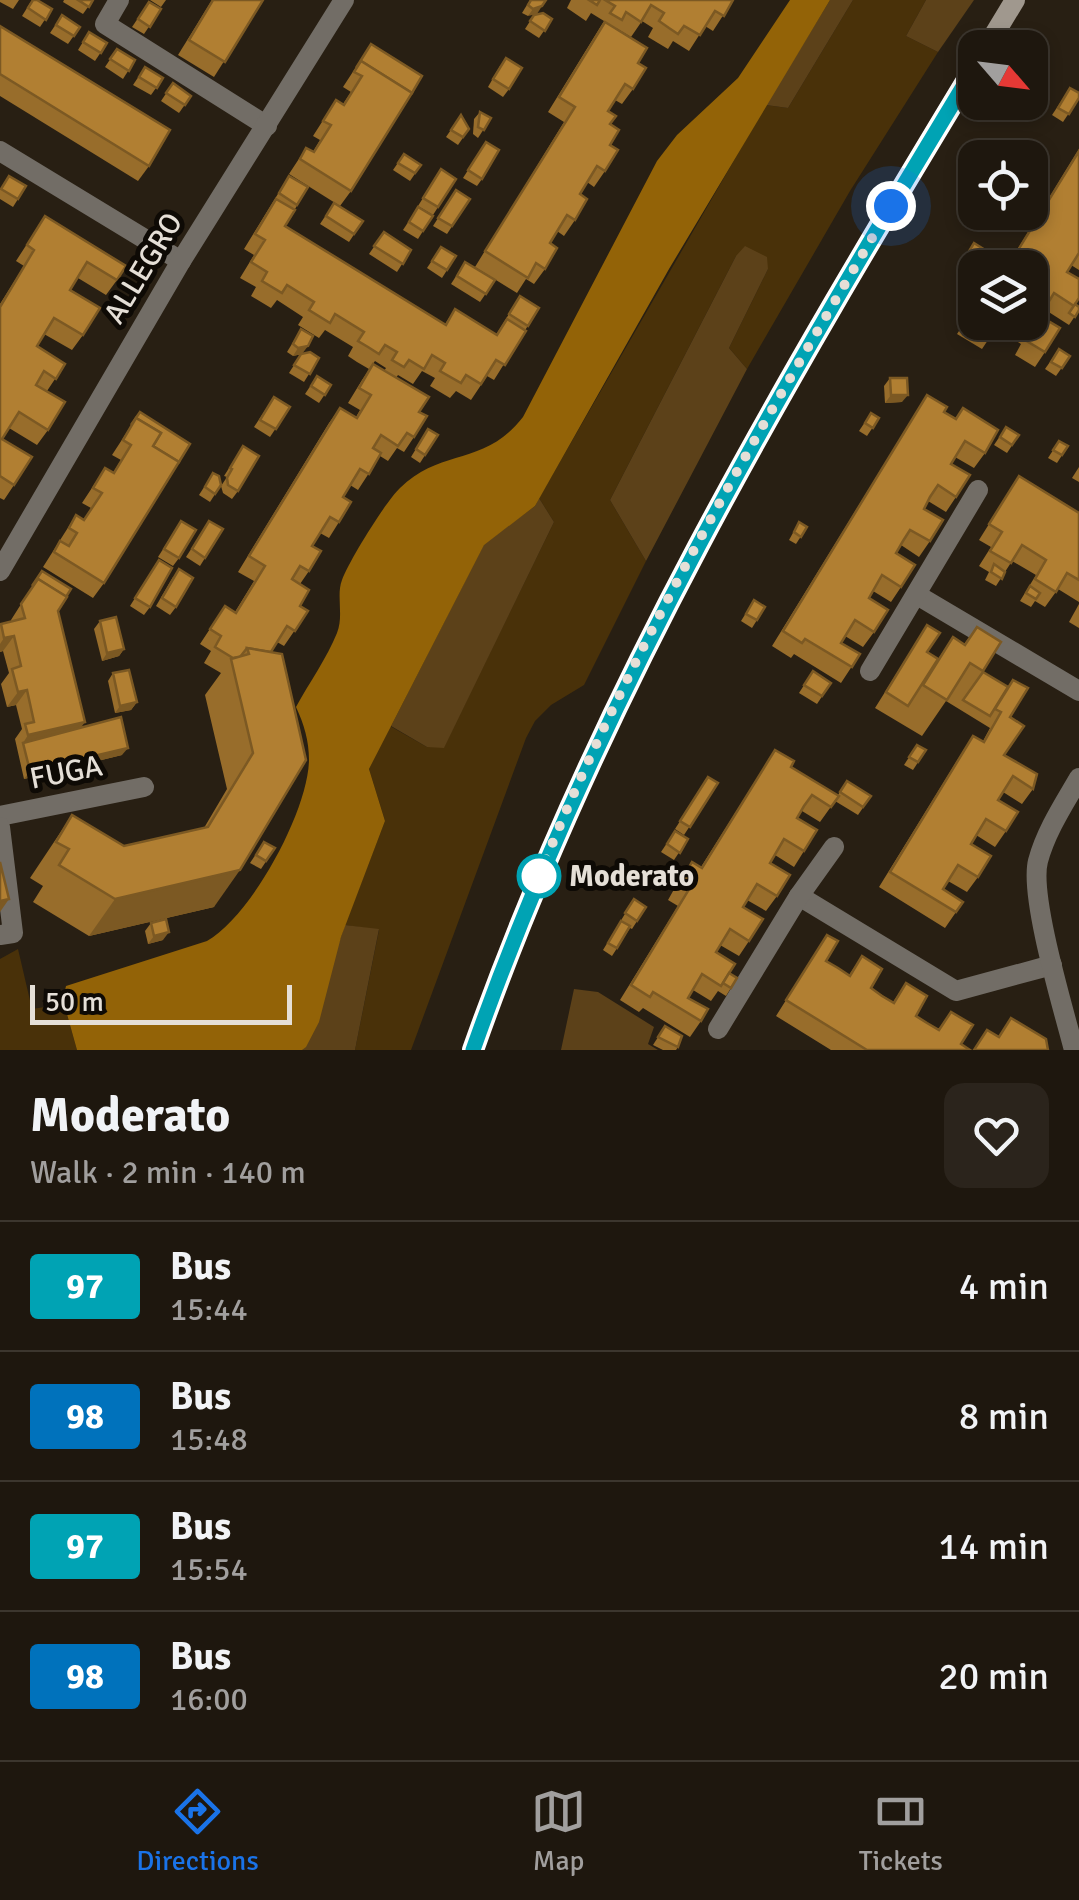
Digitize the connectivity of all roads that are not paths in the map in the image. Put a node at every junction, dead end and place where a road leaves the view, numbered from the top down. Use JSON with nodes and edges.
{"nodes":[{"id":1,"x":119,"y":0,"type":"edge"},
{"id":2,"x":344,"y":0,"type":"edge"},
{"id":3,"x":1016,"y":0,"type":"edge"},
{"id":4,"x":997,"y":30,"type":"edge"},
{"id":5,"x":958,"y":95,"type":"edge"},
{"id":6,"x":267,"y":126,"type":"junction"},
{"id":7,"x":0,"y":151,"type":"edge"},
{"id":8,"x":181,"y":261,"type":"junction"},
{"id":9,"x":978,"y":490,"type":"dead end"},
{"id":10,"x":0,"y":571,"type":"edge"},
{"id":11,"x":917,"y":595,"type":"junction"},
{"id":12,"x":870,"y":671,"type":"dead end"},
{"id":13,"x":1079,"y":691,"type":"edge"},
{"id":14,"x":1079,"y":778,"type":"edge"},
{"id":15,"x":144,"y":788,"type":"dead end"},
{"id":16,"x":0,"y":816,"type":"edge"},
{"id":17,"x":0,"y":827,"type":"edge"},
{"id":18,"x":834,"y":847,"type":"dead end"},
{"id":19,"x":799,"y":896,"type":"junction"},
{"id":20,"x":0,"y":936,"type":"edge"},
{"id":21,"x":1052,"y":965,"type":"junction"},
{"id":22,"x":718,"y":1029,"type":"dead end"},
{"id":23,"x":473,"y":1050,"type":"edge"},
{"id":24,"x":1074,"y":1050,"type":"edge"}],
"edges":[{"from":1,"to":6,"type":"street"},
{"from":2,"to":6,"type":"street","name":"ALLEGRO"},
{"from":3,"to":4,"type":"street"},
{"from":5,"to":23,"type":"street"},
{"from":6,"to":8,"type":"street","name":"ALLEGRO"},
{"from":7,"to":8,"type":"street"},
{"from":8,"to":10,"type":"street","name":"ALLEGRO"},
{"from":9,"to":11,"type":"street"},
{"from":11,"to":12,"type":"street"},
{"from":11,"to":13,"type":"street"},
{"from":14,"to":21,"type":"street"},
{"from":15,"to":16,"type":"street","name":"FUGA"},
{"from":17,"to":20,"type":"street"},
{"from":18,"to":19,"type":"street"},
{"from":19,"to":21,"type":"street"},
{"from":19,"to":22,"type":"street"},
{"from":21,"to":24,"type":"street"}]}
